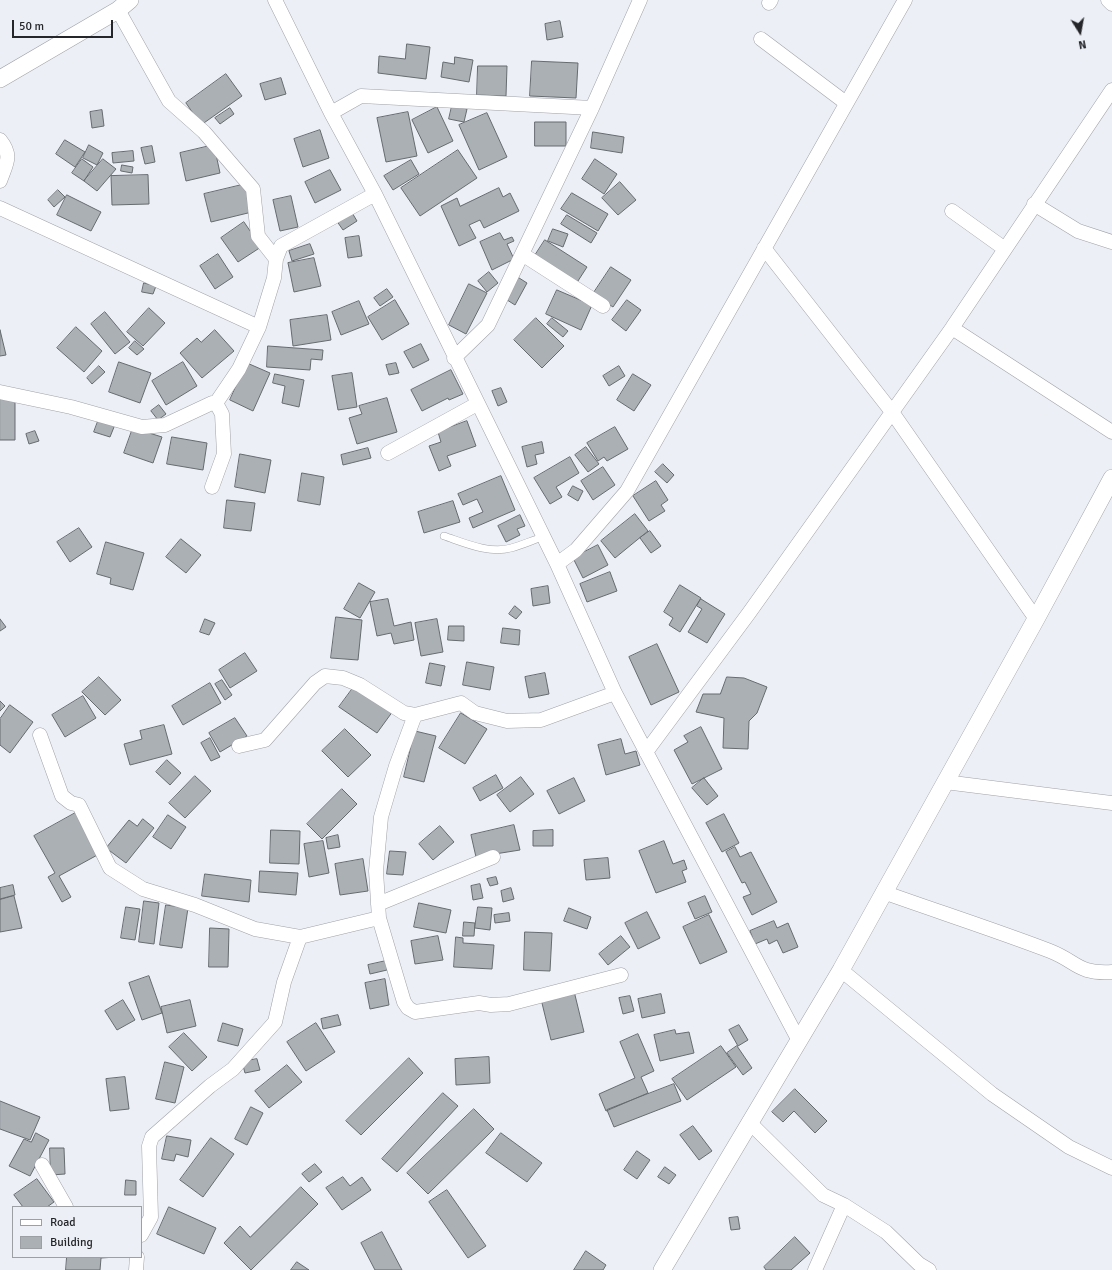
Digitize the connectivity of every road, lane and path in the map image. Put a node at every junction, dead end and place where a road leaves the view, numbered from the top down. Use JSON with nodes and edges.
{"nodes":[{"id":1,"x":275,"y":0,"type":"edge"},
{"id":2,"x":640,"y":0,"type":"edge"},
{"id":3,"x":905,"y":0,"type":"edge"},
{"id":4,"x":1108,"y":0,"type":"edge"},
{"id":5,"x":1112,"y":4,"type":"edge"},
{"id":6,"x":124,"y":5,"type":"edge"},
{"id":7,"x":761,"y":39,"type":"dead end"},
{"id":8,"x":0,"y":79,"type":"edge"},
{"id":9,"x":1112,"y":90,"type":"edge"},
{"id":10,"x":846,"y":103,"type":"junction"},
{"id":11,"x":592,"y":108,"type":"junction"},
{"id":12,"x":331,"y":113,"type":"junction"},
{"id":13,"x":0,"y":140,"type":"edge"},
{"id":14,"x":0,"y":181,"type":"edge"},
{"id":15,"x":375,"y":194,"type":"junction"},
{"id":16,"x":1034,"y":204,"type":"junction"},
{"id":17,"x":0,"y":208,"type":"edge"},
{"id":18,"x":952,"y":211,"type":"dead end"},
{"id":19,"x":1112,"y":242,"type":"edge"},
{"id":20,"x":764,"y":248,"type":"junction"},
{"id":21,"x":1005,"y":249,"type":"junction"},
{"id":22,"x":522,"y":254,"type":"junction"},
{"id":23,"x":276,"y":259,"type":"junction"},
{"id":24,"x":603,"y":306,"type":"dead end"},
{"id":25,"x":259,"y":327,"type":"junction"},
{"id":26,"x":952,"y":328,"type":"junction"},
{"id":27,"x":454,"y":358,"type":"junction"},
{"id":28,"x":0,"y":392,"type":"edge"},
{"id":29,"x":216,"y":403,"type":"junction"},
{"id":30,"x":477,"y":404,"type":"junction"},
{"id":31,"x":892,"y":412,"type":"junction"},
{"id":32,"x":1112,"y":432,"type":"edge"},
{"id":33,"x":388,"y":453,"type":"dead end"},
{"id":34,"x":1112,"y":478,"type":"edge"},
{"id":35,"x":212,"y":487,"type":"dead end"},
{"id":36,"x":444,"y":536,"type":"dead end"},
{"id":37,"x":543,"y":537,"type":"junction"},
{"id":38,"x":557,"y":564,"type":"junction"},
{"id":39,"x":1036,"y":619,"type":"junction"},
{"id":40,"x":615,"y":693,"type":"junction"},
{"id":41,"x":415,"y":715,"type":"junction"},
{"id":42,"x":40,"y":735,"type":"dead end"},
{"id":43,"x":239,"y":746,"type":"dead end"},
{"id":44,"x":646,"y":752,"type":"junction"},
{"id":45,"x":945,"y":782,"type":"junction"},
{"id":46,"x":1112,"y":803,"type":"edge"},
{"id":47,"x":493,"y":857,"type":"dead end"},
{"id":48,"x":883,"y":892,"type":"junction"},
{"id":49,"x":378,"y":904,"type":"junction"},
{"id":50,"x":379,"y":918,"type":"junction"},
{"id":51,"x":300,"y":937,"type":"junction"},
{"id":52,"x":841,"y":970,"type":"junction"},
{"id":53,"x":1112,"y":972,"type":"edge"},
{"id":54,"x":621,"y":975,"type":"dead end"},
{"id":55,"x":798,"y":1039,"type":"junction"},
{"id":56,"x":749,"y":1122,"type":"junction"},
{"id":57,"x":42,"y":1165,"type":"dead end"},
{"id":58,"x":1112,"y":1168,"type":"edge"},
{"id":59,"x":844,"y":1205,"type":"junction"},
{"id":60,"x":65,"y":1206,"type":"edge"},
{"id":61,"x":142,"y":1233,"type":"edge"},
{"id":62,"x":137,"y":1258,"type":"edge"},
{"id":63,"x":136,"y":1270,"type":"edge"},
{"id":64,"x":662,"y":1270,"type":"edge"},
{"id":65,"x":815,"y":1270,"type":"edge"},
{"id":66,"x":929,"y":1270,"type":"edge"}],
"edges":[{"from":1,"to":12,"type":"street"},
{"from":2,"to":11,"type":"street"},
{"from":3,"to":10,"type":"street"},
{"from":4,"to":5,"type":"street"},
{"from":6,"to":8,"type":"street"},
{"from":6,"to":23,"type":"street"},
{"from":7,"to":10,"type":"street"},
{"from":9,"to":16,"type":"street"},
{"from":10,"to":20,"type":"street"},
{"from":11,"to":12,"type":"street"},
{"from":11,"to":22,"type":"street"},
{"from":12,"to":15,"type":"street"},
{"from":13,"to":14,"type":"street"},
{"from":15,"to":23,"type":"street"},
{"from":15,"to":27,"type":"street"},
{"from":16,"to":19,"type":"street"},
{"from":16,"to":21,"type":"street"},
{"from":17,"to":25,"type":"street"},
{"from":18,"to":21,"type":"street"},
{"from":20,"to":31,"type":"street"},
{"from":20,"to":38,"type":"street"},
{"from":21,"to":26,"type":"street"},
{"from":22,"to":24,"type":"street"},
{"from":22,"to":27,"type":"street"},
{"from":23,"to":25,"type":"street"},
{"from":25,"to":29,"type":"street"},
{"from":26,"to":31,"type":"street"},
{"from":26,"to":32,"type":"street"},
{"from":27,"to":30,"type":"street"},
{"from":28,"to":29,"type":"street"},
{"from":29,"to":35,"type":"street"},
{"from":30,"to":33,"type":"street"},
{"from":30,"to":37,"type":"street"},
{"from":31,"to":39,"type":"street"},
{"from":31,"to":44,"type":"street"},
{"from":34,"to":39,"type":"street"},
{"from":36,"to":37,"type":"lane"},
{"from":37,"to":38,"type":"street"},
{"from":38,"to":40,"type":"street"},
{"from":39,"to":45,"type":"street"},
{"from":40,"to":41,"type":"street"},
{"from":40,"to":44,"type":"street"},
{"from":41,"to":43,"type":"street"},
{"from":41,"to":49,"type":"street"},
{"from":42,"to":51,"type":"street"},
{"from":44,"to":55,"type":"street"},
{"from":45,"to":46,"type":"street"},
{"from":45,"to":48,"type":"street"},
{"from":47,"to":49,"type":"street"},
{"from":48,"to":52,"type":"street"},
{"from":48,"to":53,"type":"street"},
{"from":49,"to":50,"type":"street"},
{"from":50,"to":51,"type":"street"},
{"from":50,"to":54,"type":"street"},
{"from":51,"to":61,"type":"street"},
{"from":52,"to":55,"type":"street"},
{"from":52,"to":58,"type":"street"},
{"from":55,"to":56,"type":"street"},
{"from":56,"to":59,"type":"street"},
{"from":56,"to":64,"type":"street"},
{"from":57,"to":60,"type":"street"},
{"from":59,"to":65,"type":"street"},
{"from":59,"to":66,"type":"street"},
{"from":62,"to":63,"type":"street"}]}
